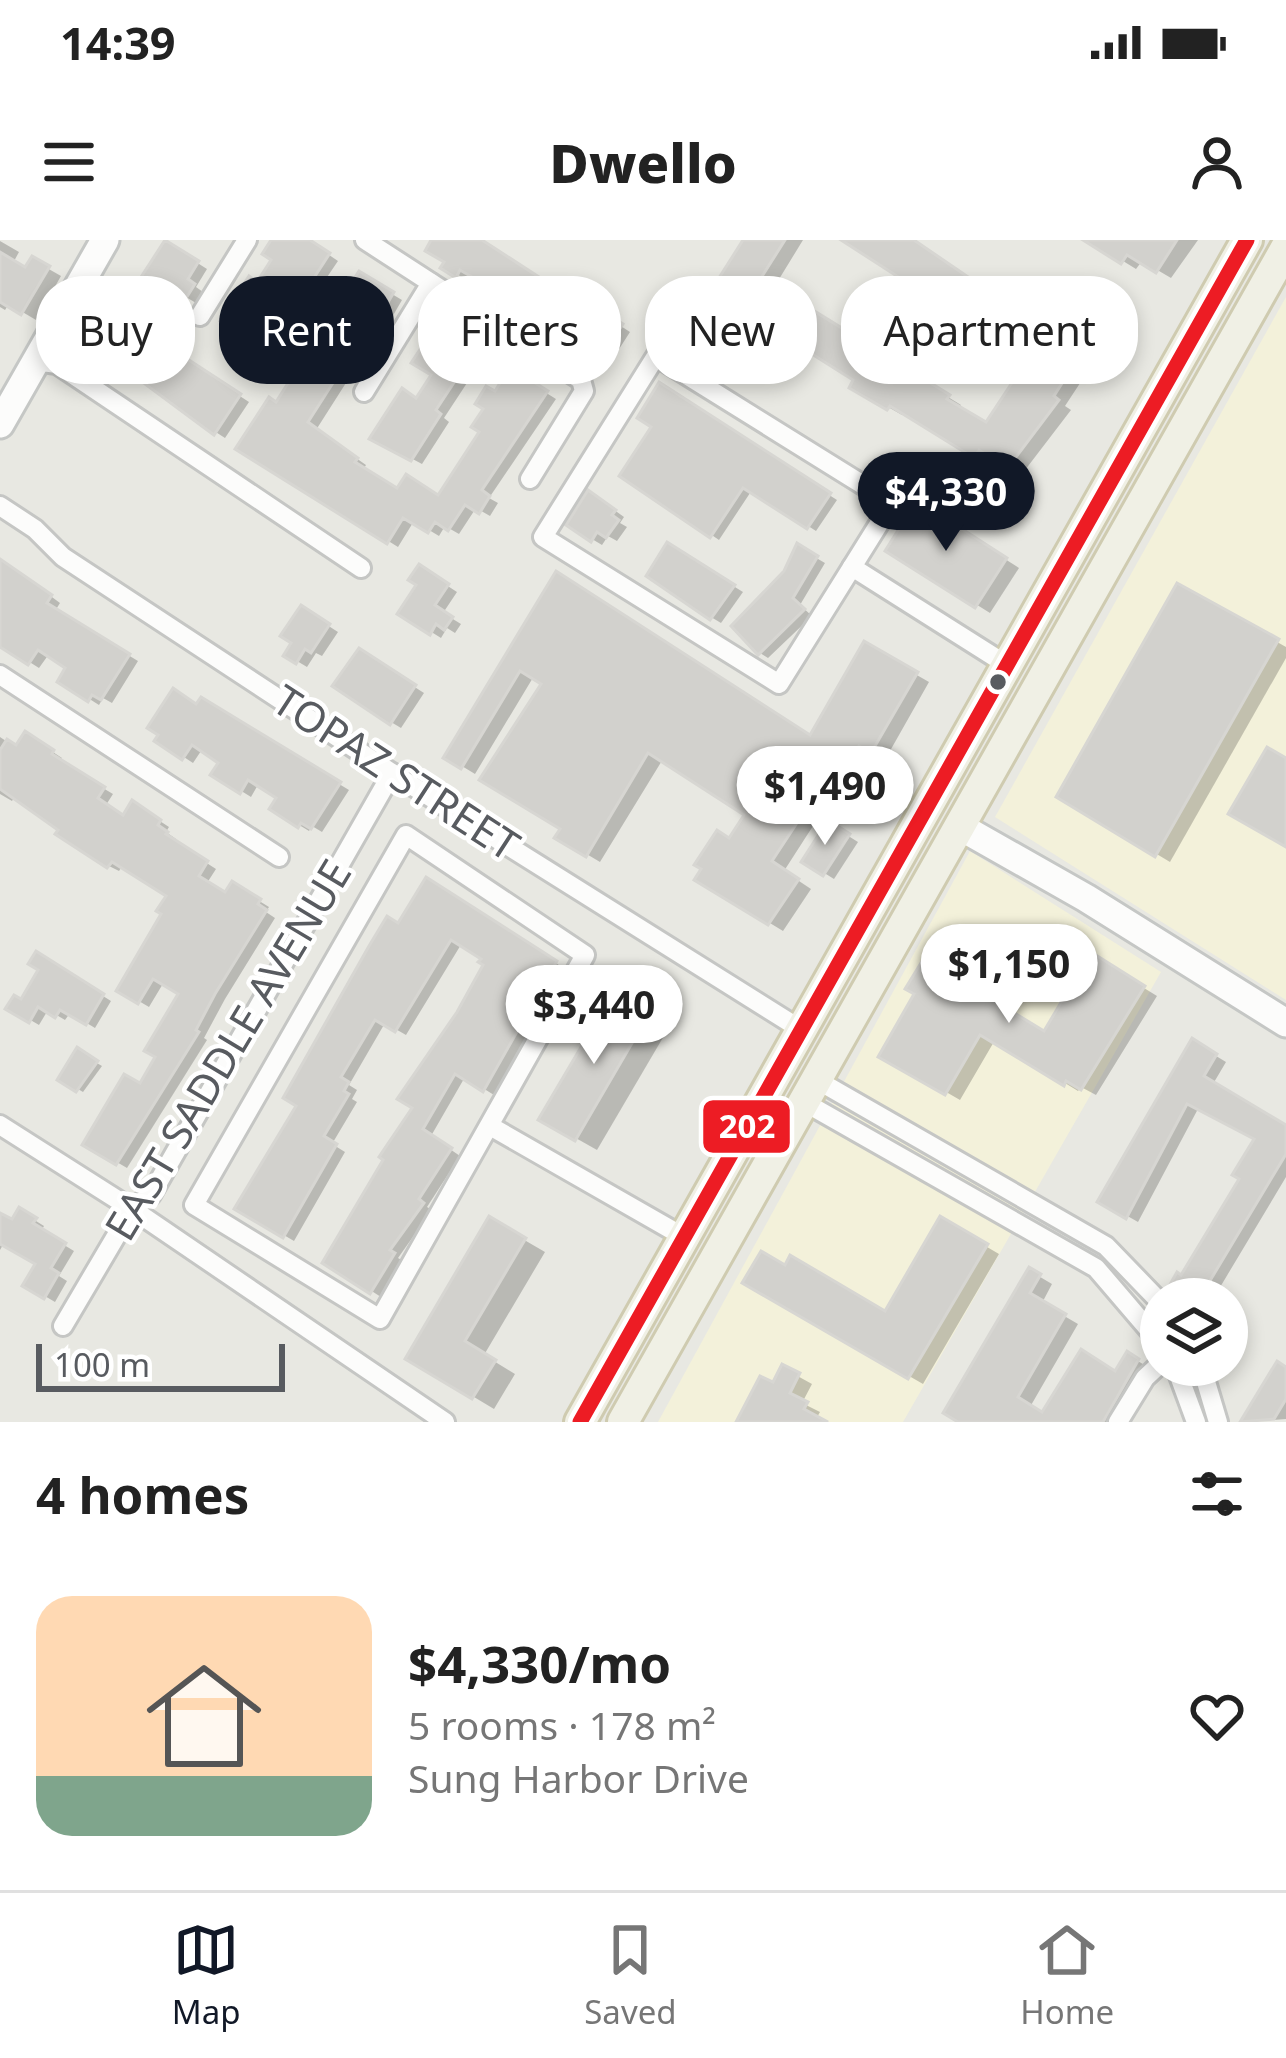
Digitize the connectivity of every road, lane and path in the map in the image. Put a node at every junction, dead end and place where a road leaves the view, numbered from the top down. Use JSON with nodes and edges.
{"nodes":[{"id":1,"x":105,"y":240,"type":"edge"},
{"id":2,"x":365,"y":240,"type":"edge"},
{"id":3,"x":1247,"y":240,"type":"edge"},
{"id":4,"x":243,"y":241,"type":"edge"},
{"id":5,"x":1286,"y":248,"type":"edge"},
{"id":6,"x":420,"y":276,"type":"edge"},
{"id":7,"x":418,"y":304,"type":"edge"},
{"id":8,"x":200,"y":316,"type":"dead end"},
{"id":9,"x":35,"y":361,"type":"junction"},
{"id":10,"x":582,"y":384,"type":"edge"},
{"id":11,"x":364,"y":392,"type":"dead end"},
{"id":12,"x":0,"y":424,"type":"edge"},
{"id":13,"x":530,"y":478,"type":"dead end"},
{"id":14,"x":0,"y":506,"type":"edge"},
{"id":15,"x":852,"y":567,"type":"junction"},
{"id":16,"x":362,"y":568,"type":"dead end"},
{"id":17,"x":1007,"y":665,"type":"junction"},
{"id":18,"x":0,"y":674,"type":"edge"},
{"id":19,"x":392,"y":773,"type":"junction"},
{"id":20,"x":959,"y":826,"type":"junction"},
{"id":21,"x":916,"y":830,"type":"junction"},
{"id":22,"x":279,"y":856,"type":"dead end"},
{"id":23,"x":875,"y":977,"type":"junction"},
{"id":24,"x":1286,"y":1023,"type":"edge"},
{"id":25,"x":800,"y":1029,"type":"junction"},
{"id":26,"x":811,"y":1091,"type":"junction"},
{"id":27,"x":0,"y":1125,"type":"edge"},
{"id":28,"x":490,"y":1126,"type":"junction"},
{"id":29,"x":132,"y":1209,"type":"junction"},
{"id":30,"x":684,"y":1237,"type":"junction"},
{"id":31,"x":1140,"y":1281,"type":"edge"},
{"id":32,"x":1140,"y":1319,"type":"edge"},
{"id":33,"x":63,"y":1326,"type":"dead end"},
{"id":34,"x":620,"y":1351,"type":"junction"},
{"id":35,"x":1140,"y":1386,"type":"edge"},
{"id":36,"x":1183,"y":1386,"type":"edge"},
{"id":37,"x":1207,"y":1386,"type":"edge"},
{"id":38,"x":445,"y":1422,"type":"edge"},
{"id":39,"x":580,"y":1422,"type":"edge"},
{"id":40,"x":603,"y":1422,"type":"edge"},
{"id":41,"x":623,"y":1422,"type":"edge"},
{"id":42,"x":1118,"y":1422,"type":"edge"},
{"id":43,"x":1196,"y":1422,"type":"edge"},
{"id":44,"x":1218,"y":1422,"type":"edge"}],
"edges":[{"from":1,"to":9,"type":"street"},
{"from":2,"to":6,"type":"street"},
{"from":3,"to":17,"type":"main road"},
{"from":4,"to":8,"type":"street"},
{"from":5,"to":20,"type":"main road"},
{"from":7,"to":11,"type":"street"},
{"from":9,"to":12,"type":"street"},
{"from":9,"to":16,"type":"street"},
{"from":10,"to":13,"type":"street"},
{"from":14,"to":19,"type":"street","name":"TOPAZ STREET"},
{"from":15,"to":15,"type":"street"},
{"from":15,"to":17,"type":"street"},
{"from":17,"to":20,"type":"main road"},
{"from":17,"to":21,"type":"main road"},
{"from":18,"to":22,"type":"street"},
{"from":19,"to":25,"type":"street","name":"TOPAZ STREET"},
{"from":19,"to":29,"type":"street","name":"EAST SADDLE AVENUE"},
{"from":20,"to":23,"type":"main road"},
{"from":20,"to":24,"type":"street"},
{"from":21,"to":23,"type":"main road"},
{"from":21,"to":25,"type":"main road"},
{"from":23,"to":26,"type":"main road"},
{"from":25,"to":30,"type":"main road"},
{"from":26,"to":31,"type":"street"},
{"from":26,"to":32,"type":"street"},
{"from":26,"to":41,"type":"main road"},
{"from":27,"to":29,"type":"street"},
{"from":28,"to":28,"type":"street"},
{"from":28,"to":30,"type":"street"},
{"from":29,"to":33,"type":"street","name":"EAST SADDLE AVENUE"},
{"from":29,"to":38,"type":"street"},
{"from":30,"to":34,"type":"main road"},
{"from":34,"to":39,"type":"main road"},
{"from":34,"to":40,"type":"main road"},
{"from":35,"to":42,"type":"street"},
{"from":36,"to":43,"type":"street"},
{"from":37,"to":44,"type":"street"}]}
